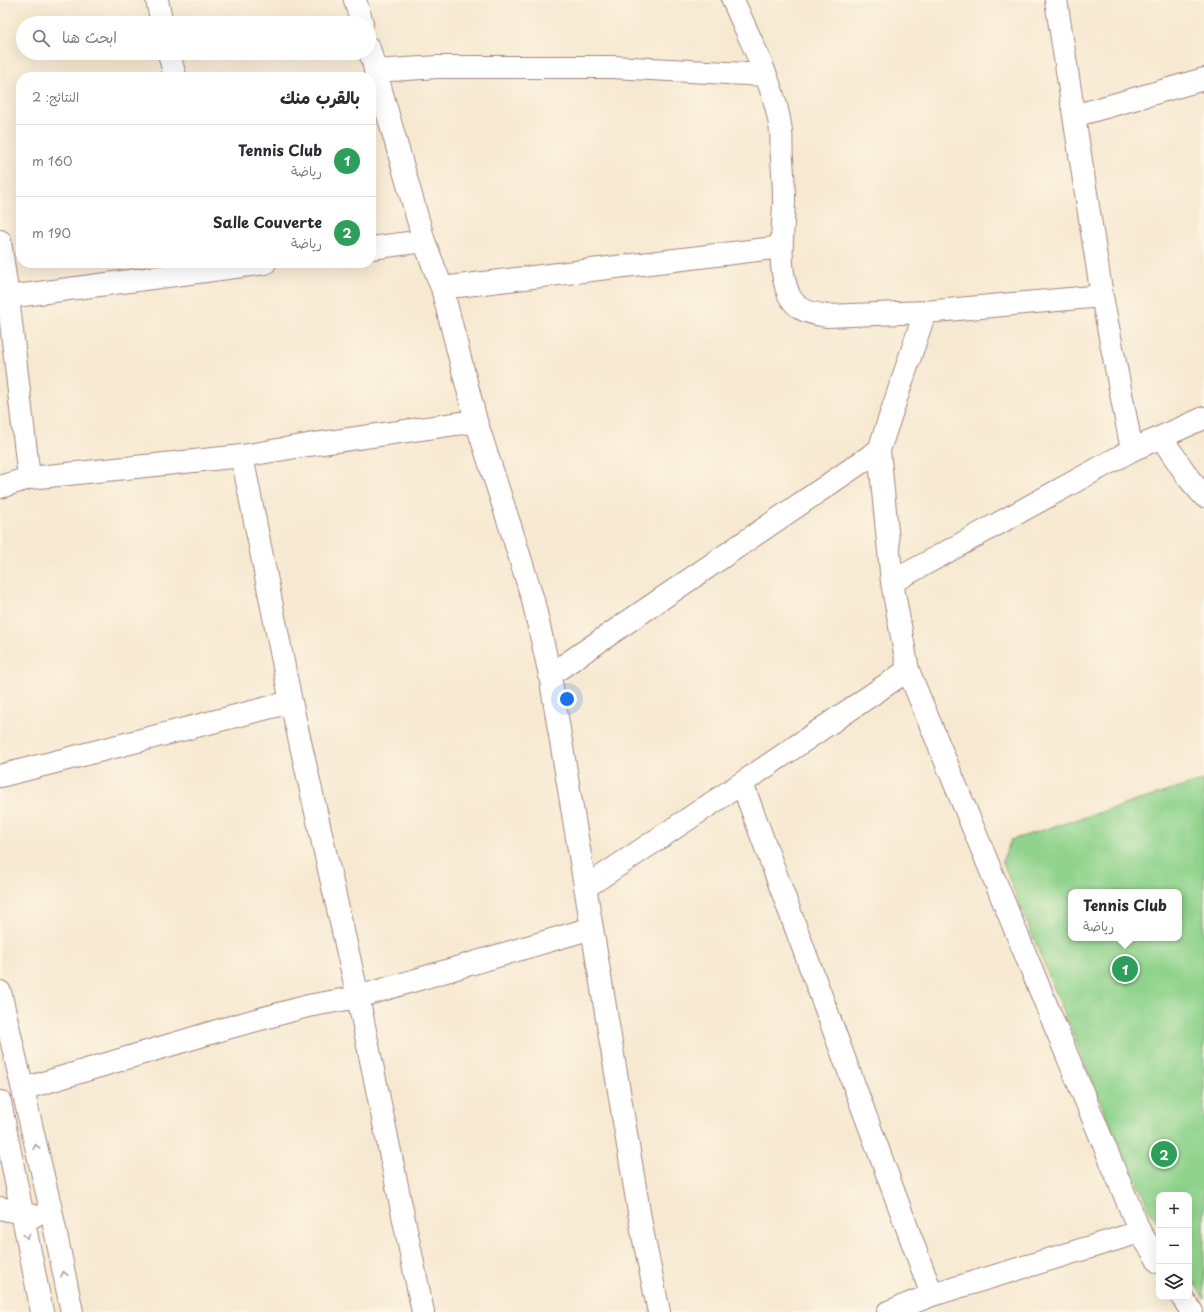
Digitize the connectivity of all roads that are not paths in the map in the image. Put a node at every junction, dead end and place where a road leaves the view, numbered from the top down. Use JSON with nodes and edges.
{"nodes":[{"id":1,"x":157,"y":0,"type":"edge"},
{"id":2,"x":356,"y":0,"type":"edge"},
{"id":3,"x":733,"y":0,"type":"edge"},
{"id":4,"x":1056,"y":0,"type":"edge"},
{"id":5,"x":160,"y":16,"type":"edge"},
{"id":6,"x":360,"y":16,"type":"edge"},
{"id":7,"x":171,"y":60,"type":"edge"},
{"id":8,"x":373,"y":60,"type":"edge"},
{"id":9,"x":376,"y":71,"type":"junction"},
{"id":10,"x":174,"y":72,"type":"edge"},
{"id":11,"x":766,"y":75,"type":"junction"},
{"id":12,"x":1204,"y":79,"type":"edge"},
{"id":13,"x":1074,"y":116,"type":"junction"},
{"id":14,"x":0,"y":241,"type":"edge"},
{"id":15,"x":424,"y":241,"type":"junction"},
{"id":16,"x":376,"y":247,"type":"edge"},
{"id":17,"x":782,"y":247,"type":"junction"},
{"id":18,"x":204,"y":268,"type":"edge"},
{"id":19,"x":442,"y":288,"type":"junction"},
{"id":20,"x":1102,"y":296,"type":"junction"},
{"id":21,"x":8,"y":297,"type":"junction"},
{"id":22,"x":925,"y":312,"type":"junction"},
{"id":23,"x":1204,"y":418,"type":"edge"},
{"id":24,"x":476,"y":421,"type":"junction"},
{"id":25,"x":1161,"y":437,"type":"junction"},
{"id":26,"x":879,"y":450,"type":"junction"},
{"id":27,"x":1132,"y":450,"type":"junction"},
{"id":28,"x":242,"y":456,"type":"junction"},
{"id":29,"x":30,"y":478,"type":"junction"},
{"id":30,"x":0,"y":487,"type":"edge"},
{"id":31,"x":1204,"y":496,"type":"edge"},
{"id":32,"x":892,"y":582,"type":"junction"},
{"id":33,"x":908,"y":670,"type":"junction"},
{"id":34,"x":550,"y":675,"type":"junction"},
{"id":35,"x":291,"y":702,"type":"junction"},
{"id":36,"x":0,"y":776,"type":"edge"},
{"id":37,"x":742,"y":783,"type":"junction"},
{"id":38,"x":586,"y":887,"type":"junction"},
{"id":39,"x":592,"y":928,"type":"junction"},
{"id":40,"x":0,"y":992,"type":"edge"},
{"id":41,"x":358,"y":997,"type":"junction"},
{"id":42,"x":23,"y":1089,"type":"junction"},
{"id":43,"x":0,"y":1102,"type":"edge"},
{"id":44,"x":0,"y":1208,"type":"edge"},
{"id":45,"x":22,"y":1214,"type":"junction"},
{"id":46,"x":53,"y":1220,"type":"junction"},
{"id":47,"x":1140,"y":1232,"type":"junction"},
{"id":48,"x":1156,"y":1257,"type":"edge"},
{"id":49,"x":932,"y":1295,"type":"junction"},
{"id":50,"x":1184,"y":1300,"type":"edge"},
{"id":51,"x":42,"y":1312,"type":"edge"},
{"id":52,"x":72,"y":1312,"type":"edge"},
{"id":53,"x":422,"y":1312,"type":"edge"},
{"id":54,"x":659,"y":1312,"type":"edge"},
{"id":55,"x":888,"y":1312,"type":"edge"},
{"id":56,"x":1192,"y":1312,"type":"edge"}],
"edges":[{"from":1,"to":5,"type":"street"},
{"from":2,"to":6,"type":"street"},
{"from":3,"to":11,"type":"street"},
{"from":4,"to":13,"type":"street"},
{"from":7,"to":10,"type":"street"},
{"from":8,"to":9,"type":"street"},
{"from":9,"to":11,"type":"street"},
{"from":9,"to":15,"type":"street"},
{"from":11,"to":17,"type":"street"},
{"from":12,"to":13,"type":"street"},
{"from":13,"to":20,"type":"street"},
{"from":14,"to":21,"type":"street"},
{"from":15,"to":16,"type":"street"},
{"from":15,"to":19,"type":"street"},
{"from":17,"to":19,"type":"street"},
{"from":17,"to":22,"type":"street"},
{"from":18,"to":21,"type":"street"},
{"from":19,"to":24,"type":"street"},
{"from":20,"to":22,"type":"street"},
{"from":20,"to":27,"type":"street"},
{"from":21,"to":29,"type":"street"},
{"from":22,"to":26,"type":"street"},
{"from":23,"to":25,"type":"street"},
{"from":24,"to":28,"type":"street"},
{"from":24,"to":34,"type":"street"},
{"from":25,"to":27,"type":"street"},
{"from":25,"to":31,"type":"street"},
{"from":26,"to":32,"type":"street"},
{"from":26,"to":34,"type":"street"},
{"from":27,"to":32,"type":"street"},
{"from":28,"to":29,"type":"street"},
{"from":28,"to":35,"type":"street"},
{"from":29,"to":30,"type":"street"},
{"from":32,"to":33,"type":"street"},
{"from":33,"to":37,"type":"street"},
{"from":33,"to":47,"type":"street"},
{"from":34,"to":38,"type":"street"},
{"from":35,"to":36,"type":"street"},
{"from":35,"to":41,"type":"street"},
{"from":37,"to":38,"type":"street"},
{"from":37,"to":49,"type":"street"},
{"from":38,"to":39,"type":"street"},
{"from":39,"to":41,"type":"street"},
{"from":39,"to":54,"type":"street"},
{"from":40,"to":42,"type":"street"},
{"from":41,"to":42,"type":"street"},
{"from":41,"to":53,"type":"street"},
{"from":46,"to":42,"type":"street","one_way":true},
{"from":43,"to":45,"type":"street"},
{"from":44,"to":45,"type":"street"},
{"from":45,"to":46,"type":"street"},
{"from":45,"to":51,"type":"street","one_way":true},
{"from":52,"to":46,"type":"street","one_way":true},
{"from":47,"to":48,"type":"street"},
{"from":47,"to":49,"type":"street"},
{"from":49,"to":55,"type":"street"},
{"from":50,"to":56,"type":"street"}]}
